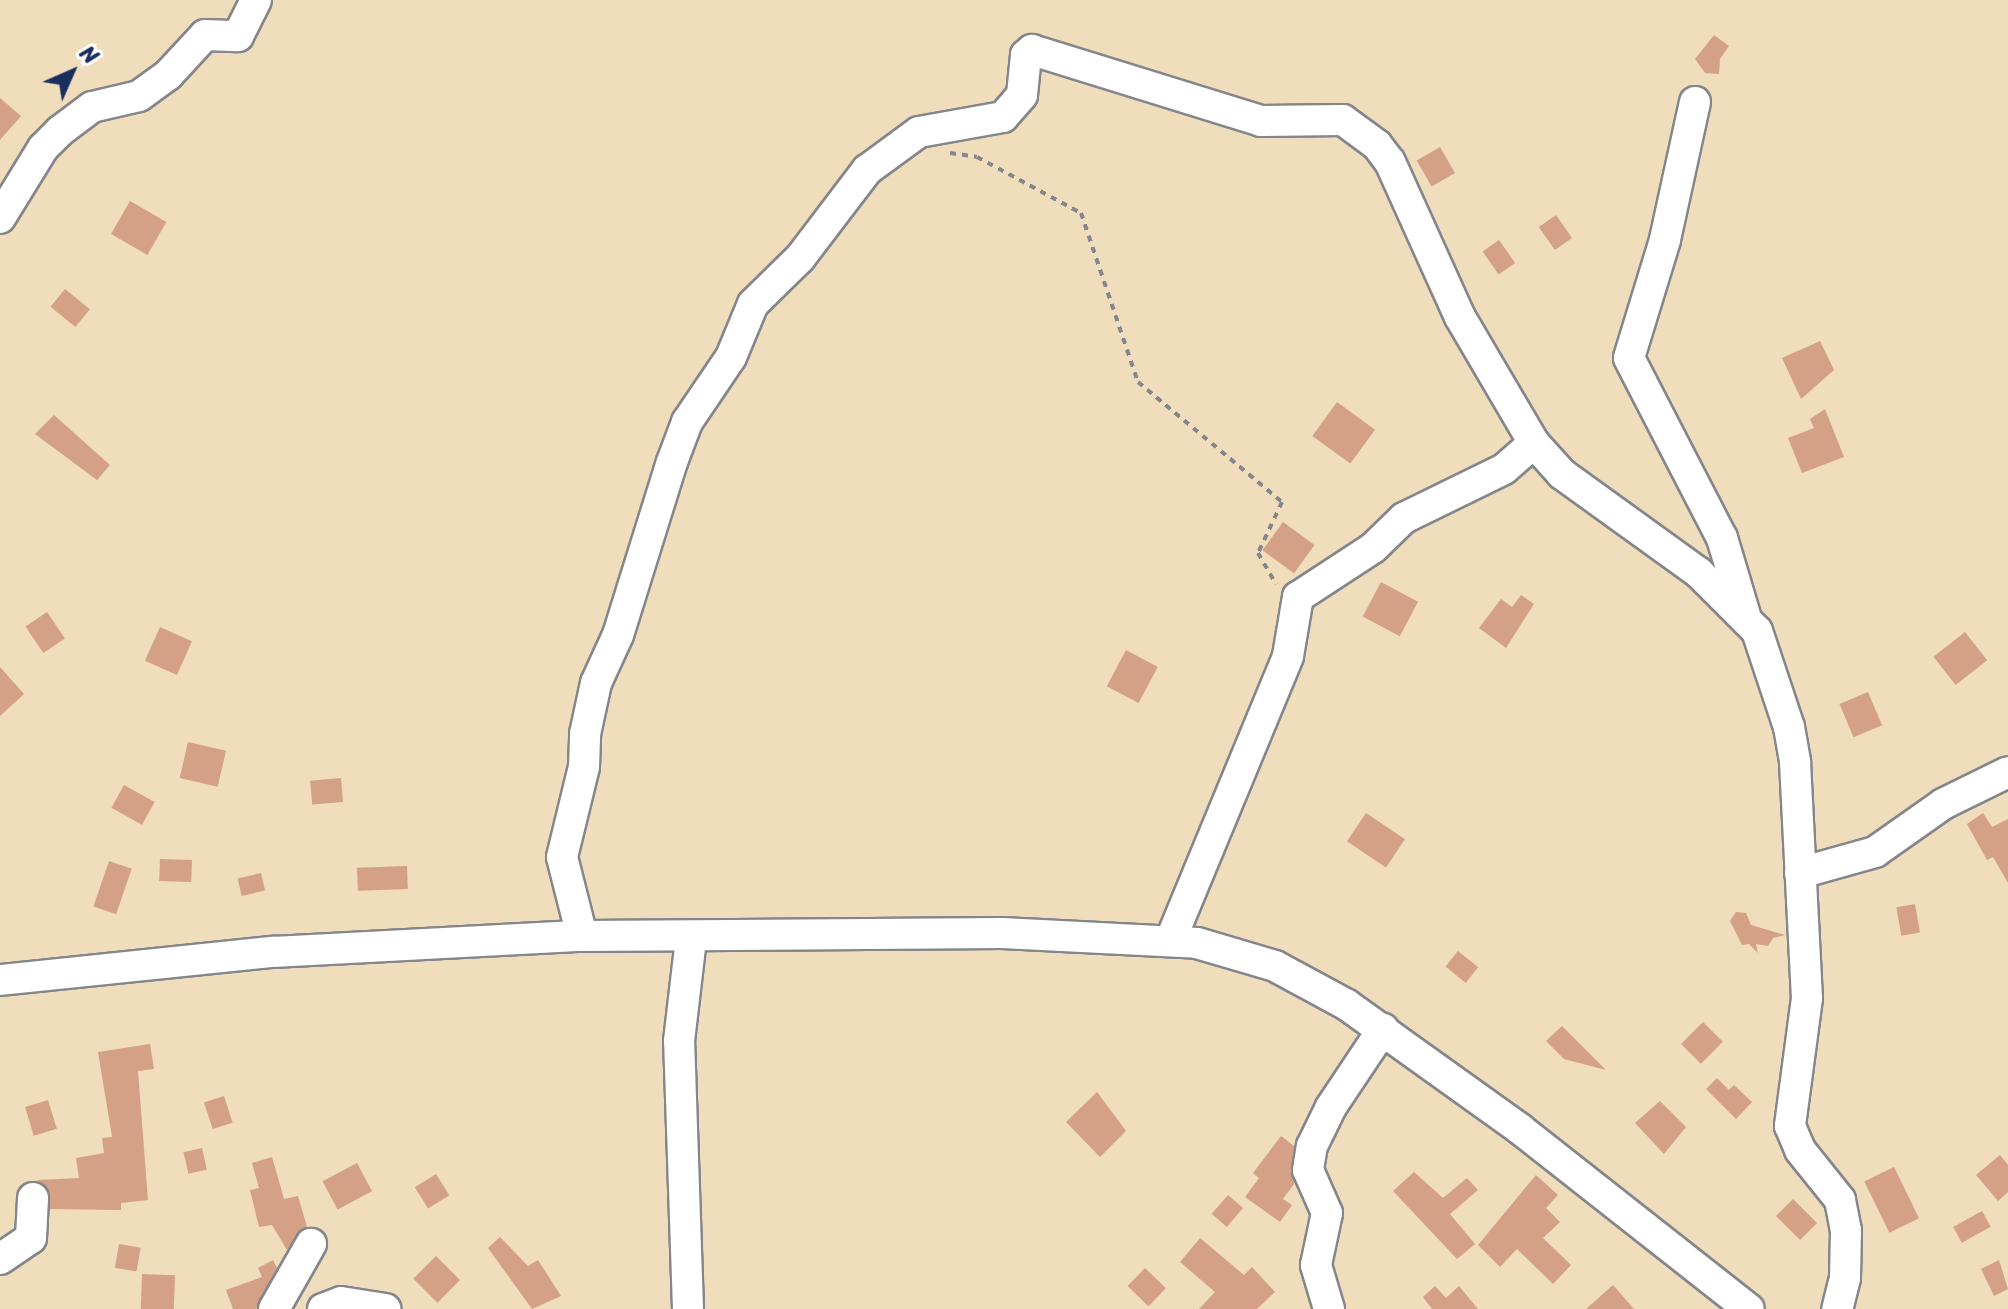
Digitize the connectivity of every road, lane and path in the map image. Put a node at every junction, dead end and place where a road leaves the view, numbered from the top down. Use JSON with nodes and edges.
{"nodes":[{"id":1,"x":256,"y":0,"type":"edge"},
{"id":2,"x":1695,"y":102,"type":"dead end"},
{"id":3,"x":936,"y":151,"type":"dead end"},
{"id":4,"x":0,"y":218,"type":"edge"},
{"id":5,"x":1534,"y":443,"type":"junction"},
{"id":6,"x":1293,"y":613,"type":"junction"},
{"id":7,"x":1745,"y":615,"type":"junction"},
{"id":8,"x":2008,"y":772,"type":"edge"},
{"id":9,"x":1800,"y":873,"type":"junction"},
{"id":10,"x":582,"y":936,"type":"junction"},
{"id":11,"x":691,"y":939,"type":"junction"},
{"id":12,"x":1171,"y":939,"type":"junction"},
{"id":13,"x":0,"y":980,"type":"edge"},
{"id":14,"x":1383,"y":1029,"type":"junction"},
{"id":15,"x":33,"y":1198,"type":"dead end"},
{"id":16,"x":311,"y":1244,"type":"dead end"},
{"id":17,"x":0,"y":1259,"type":"edge"},
{"id":18,"x":274,"y":1309,"type":"edge"},
{"id":19,"x":323,"y":1309,"type":"edge"},
{"id":20,"x":385,"y":1309,"type":"edge"},
{"id":21,"x":688,"y":1309,"type":"edge"},
{"id":22,"x":1329,"y":1309,"type":"edge"},
{"id":23,"x":1749,"y":1309,"type":"edge"},
{"id":24,"x":1837,"y":1309,"type":"edge"}],
"edges":[{"from":1,"to":4,"type":"street"},
{"from":2,"to":7,"type":"street"},
{"from":3,"to":6,"type":"path"},
{"from":5,"to":6,"type":"street"},
{"from":5,"to":7,"type":"street"},
{"from":5,"to":10,"type":"street"},
{"from":6,"to":12,"type":"street"},
{"from":7,"to":9,"type":"street"},
{"from":8,"to":9,"type":"street"},
{"from":9,"to":24,"type":"street"},
{"from":10,"to":11,"type":"street"},
{"from":10,"to":13,"type":"street"},
{"from":11,"to":12,"type":"street"},
{"from":11,"to":21,"type":"street"},
{"from":12,"to":14,"type":"street"},
{"from":14,"to":22,"type":"street"},
{"from":14,"to":23,"type":"street"},
{"from":15,"to":17,"type":"street"},
{"from":16,"to":18,"type":"street"},
{"from":19,"to":20,"type":"street"}]}
